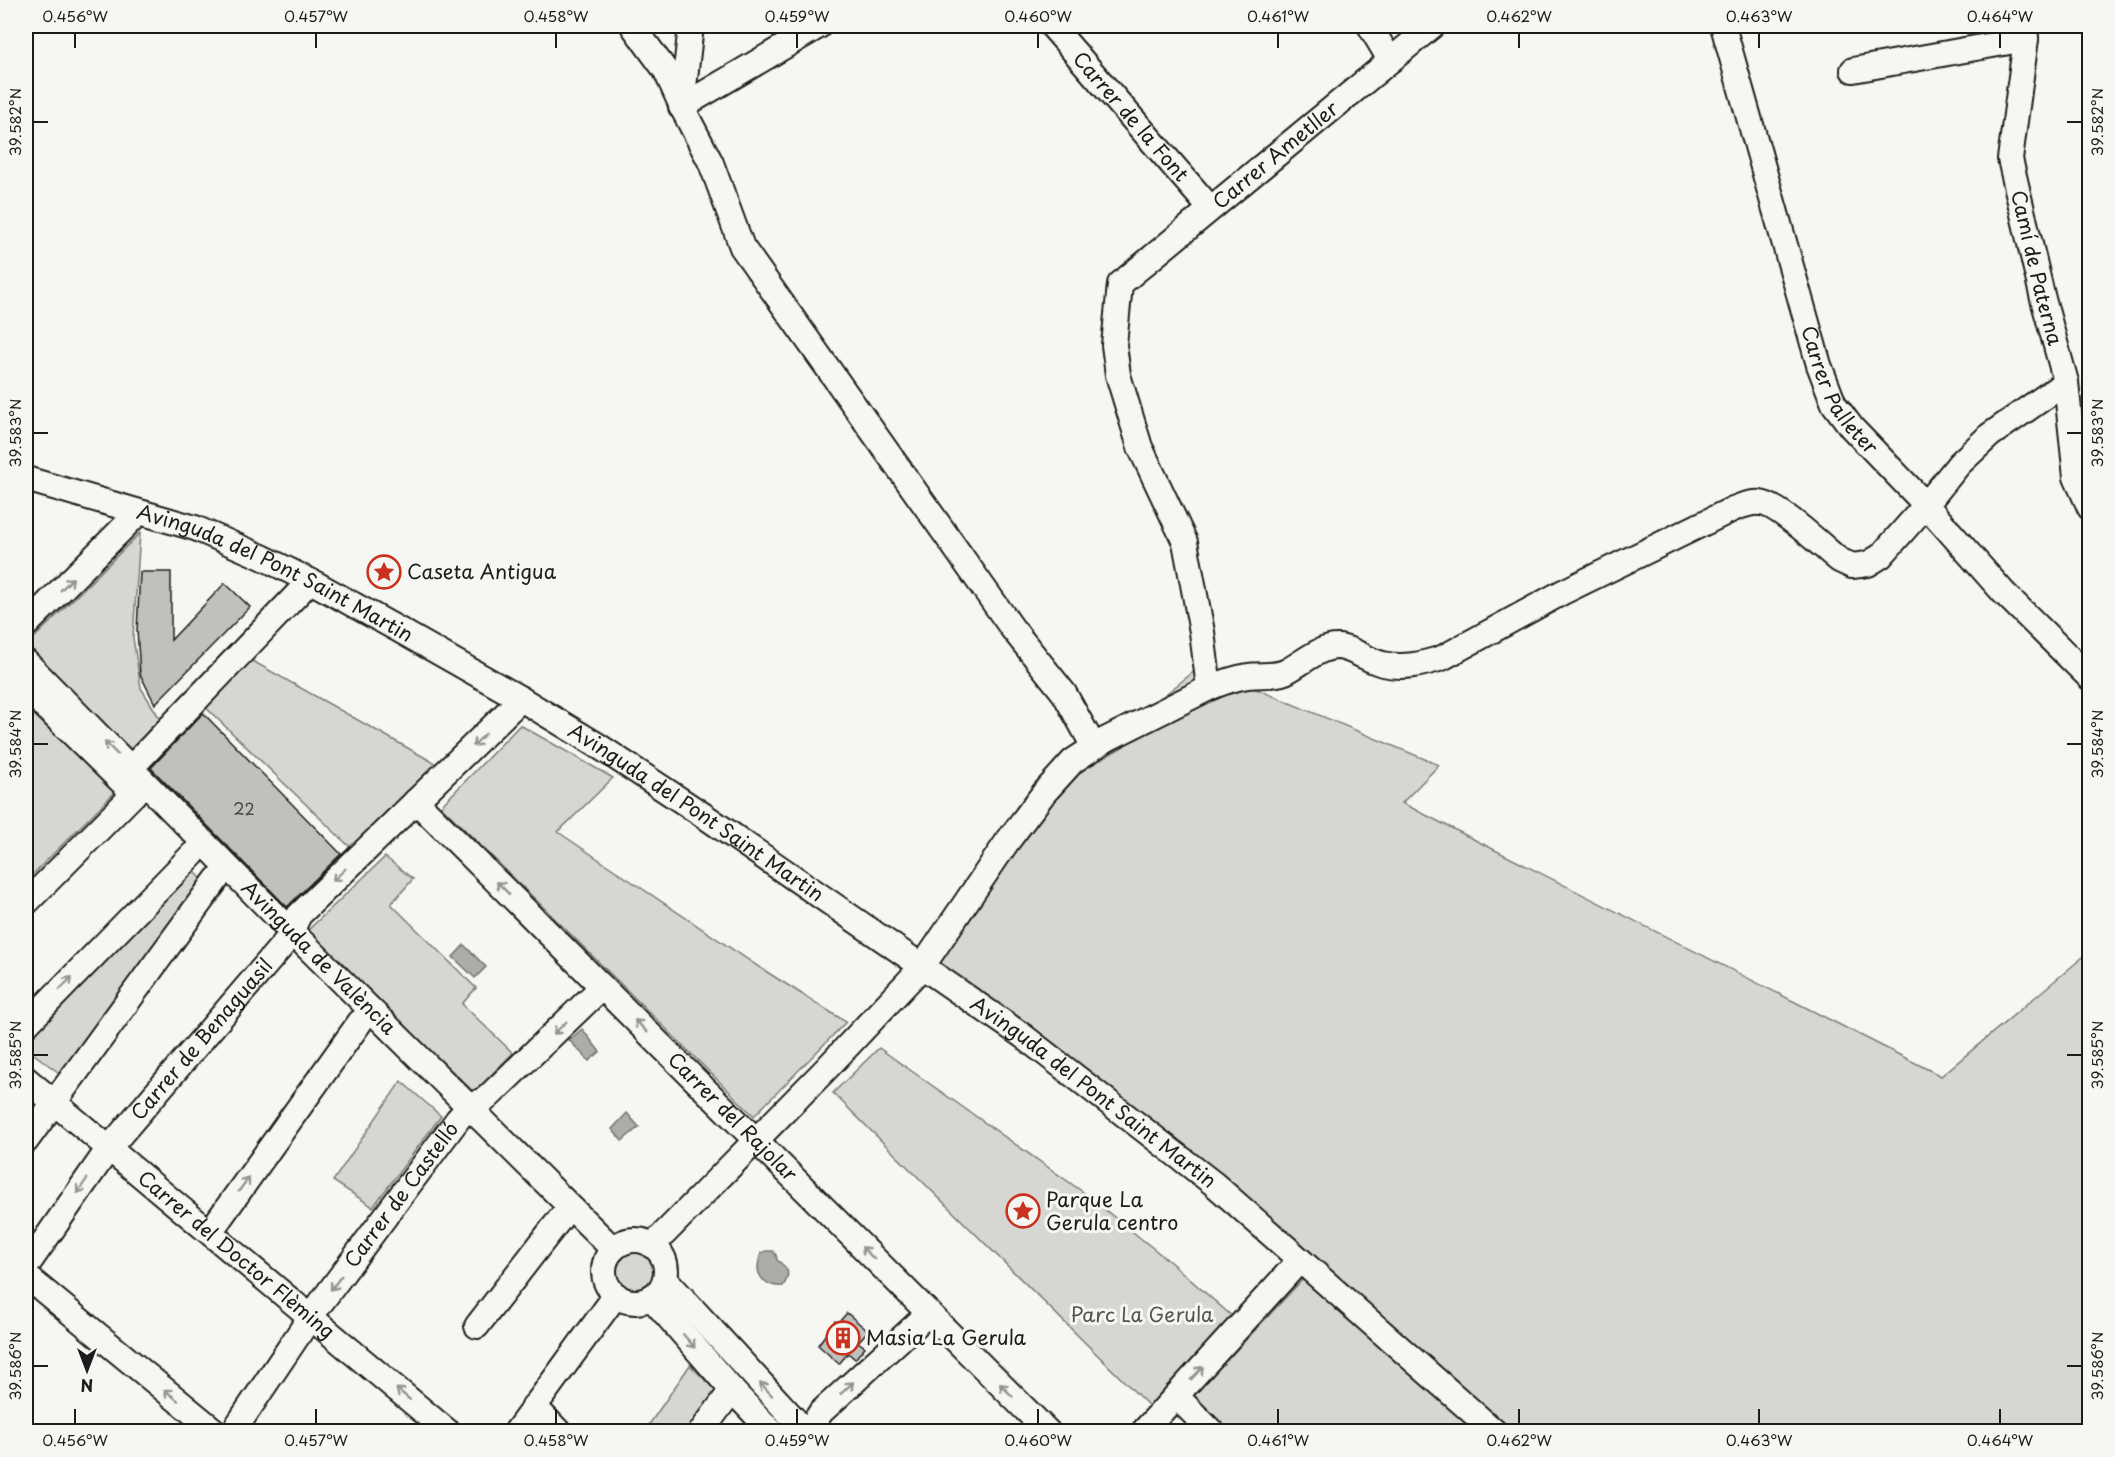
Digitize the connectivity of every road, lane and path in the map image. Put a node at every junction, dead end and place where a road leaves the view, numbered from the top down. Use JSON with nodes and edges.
{"nodes":[{"id":1,"x":633,"y":26,"type":"edge"},
{"id":2,"x":691,"y":26,"type":"edge"},
{"id":3,"x":819,"y":26,"type":"edge"},
{"id":4,"x":1052,"y":26,"type":"edge"},
{"id":5,"x":1370,"y":26,"type":"edge"},
{"id":6,"x":1432,"y":26,"type":"edge"},
{"id":7,"x":1723,"y":26,"type":"edge"},
{"id":8,"x":2026,"y":32,"type":"edge"},
{"id":9,"x":1390,"y":60,"type":"junction"},
{"id":10,"x":1853,"y":69,"type":"dead end"},
{"id":11,"x":681,"y":106,"type":"junction"},
{"id":12,"x":1210,"y":208,"type":"junction"},
{"id":13,"x":2066,"y":382,"type":"junction"},
{"id":14,"x":2082,"y":439,"type":"edge"},
{"id":15,"x":26,"y":479,"type":"edge"},
{"id":16,"x":1926,"y":506,"type":"junction"},
{"id":17,"x":2090,"y":508,"type":"edge"},
{"id":18,"x":138,"y":513,"type":"junction"},
{"id":19,"x":310,"y":581,"type":"junction"},
{"id":20,"x":26,"y":625,"type":"edge"},
{"id":21,"x":26,"y":662,"type":"edge"},
{"id":22,"x":2090,"y":678,"type":"edge"},
{"id":23,"x":26,"y":688,"type":"edge"},
{"id":24,"x":1209,"y":688,"type":"junction"},
{"id":25,"x":521,"y":699,"type":"junction"},
{"id":26,"x":1094,"y":747,"type":"junction"},
{"id":27,"x":137,"y":782,"type":"junction"},
{"id":28,"x":416,"y":801,"type":"junction"},
{"id":29,"x":193,"y":854,"type":"junction"},
{"id":30,"x":217,"y":879,"type":"junction"},
{"id":31,"x":26,"y":903,"type":"edge"},
{"id":32,"x":287,"y":938,"type":"junction"},
{"id":33,"x":922,"y":967,"type":"junction"},
{"id":34,"x":602,"y":987,"type":"junction"},
{"id":35,"x":360,"y":1022,"type":"junction"},
{"id":36,"x":26,"y":1025,"type":"edge"},
{"id":37,"x":26,"y":1079,"type":"edge"},
{"id":38,"x":52,"y":1102,"type":"junction"},
{"id":39,"x":464,"y":1113,"type":"junction"},
{"id":40,"x":26,"y":1141,"type":"edge"},
{"id":41,"x":755,"y":1141,"type":"junction"},
{"id":42,"x":109,"y":1148,"type":"junction"},
{"id":43,"x":560,"y":1219,"type":"junction"},
{"id":44,"x":210,"y":1232,"type":"junction"},
{"id":45,"x":652,"y":1245,"type":"junction"},
{"id":46,"x":609,"y":1256,"type":"junction"},
{"id":47,"x":1300,"y":1260,"type":"junction"},
{"id":48,"x":26,"y":1267,"type":"edge"},
{"id":49,"x":26,"y":1276,"type":"edge"},
{"id":50,"x":658,"y":1288,"type":"junction"},
{"id":51,"x":616,"y":1295,"type":"junction"},
{"id":52,"x":928,"y":1313,"type":"junction"},
{"id":53,"x":311,"y":1316,"type":"junction"},
{"id":54,"x":477,"y":1326,"type":"dead end"},
{"id":55,"x":732,"y":1390,"type":"junction"},
{"id":56,"x":1176,"y":1396,"type":"junction"},
{"id":57,"x":534,"y":1406,"type":"junction"},
{"id":58,"x":216,"y":1431,"type":"edge"},
{"id":59,"x":233,"y":1431,"type":"edge"},
{"id":60,"x":448,"y":1431,"type":"edge"},
{"id":61,"x":516,"y":1431,"type":"edge"},
{"id":62,"x":559,"y":1431,"type":"edge"},
{"id":63,"x":701,"y":1431,"type":"edge"},
{"id":64,"x":772,"y":1431,"type":"edge"},
{"id":65,"x":807,"y":1431,"type":"edge"},
{"id":66,"x":1048,"y":1431,"type":"edge"},
{"id":67,"x":1143,"y":1431,"type":"edge"},
{"id":68,"x":1212,"y":1431,"type":"edge"},
{"id":69,"x":1495,"y":1431,"type":"edge"}],
"edges":[{"from":1,"to":11,"type":"street"},
{"from":2,"to":11,"type":"street"},
{"from":3,"to":11,"type":"street"},
{"from":4,"to":12,"type":"street","name":"Carrer de la Font"},
{"from":5,"to":9,"type":"street"},
{"from":6,"to":9,"type":"street","name":"Carrer Ametller"},
{"from":7,"to":16,"type":"street","name":"Carrer Palleter"},
{"from":8,"to":10,"type":"street"},
{"from":8,"to":13,"type":"street","name":"Camí de Paterna"},
{"from":9,"to":12,"type":"street","name":"Carrer Ametller"},
{"from":11,"to":26,"type":"street"},
{"from":12,"to":24,"type":"street","name":"Carrer Ametller"},
{"from":13,"to":14,"type":"street","name":"Camí de Paterna"},
{"from":13,"to":16,"type":"street"},
{"from":14,"to":17,"type":"street","name":"Camí de Paterna"},
{"from":15,"to":18,"type":"street","name":"Avinguda del Pont Saint Martin"},
{"from":16,"to":22,"type":"street","name":"Carrer Palleter"},
{"from":16,"to":24,"type":"street"},
{"from":18,"to":19,"type":"street","name":"Avinguda del Pont Saint Martin"},
{"from":20,"to":18,"type":"street","one_way":true},
{"from":19,"to":25,"type":"street","name":"Avinguda del Pont Saint Martin"},
{"from":19,"to":27,"type":"street"},
{"from":27,"to":21,"type":"street","name":"Avinguda de València","one_way":true},
{"from":23,"to":27,"type":"street","name":"Avinguda de València"},
{"from":24,"to":26,"type":"street"},
{"from":25,"to":28,"type":"street","name":"Carrer de Benaguasil","one_way":true},
{"from":25,"to":33,"type":"street","name":"Avinguda del Pont Saint Martin"},
{"from":26,"to":33,"type":"street"},
{"from":27,"to":29,"type":"street","name":"Avinguda de València"},
{"from":27,"to":31,"type":"street"},
{"from":27,"to":32,"type":"street","name":"Avinguda de València"},
{"from":28,"to":32,"type":"street","name":"Carrer de Benaguasil","one_way":true},
{"from":34,"to":28,"type":"street","name":"Carrer del Rajolar","one_way":true},
{"from":29,"to":30,"type":"street","name":"Avinguda de València"},
{"from":36,"to":29,"type":"street","one_way":true},
{"from":30,"to":32,"type":"street","name":"Avinguda de València"},
{"from":30,"to":38,"type":"street"},
{"from":32,"to":35,"type":"street","name":"Avinguda de València"},
{"from":32,"to":39,"type":"street","name":"Avinguda de València"},
{"from":32,"to":42,"type":"street","name":"Carrer de Benaguasil"},
{"from":33,"to":41,"type":"street"},
{"from":33,"to":47,"type":"street","name":"Avinguda del Pont Saint Martin"},
{"from":34,"to":39,"type":"street","name":"Carrer de Castelló","one_way":true},
{"from":41,"to":34,"type":"street","name":"Carrer del Rajolar","one_way":true},
{"from":35,"to":39,"type":"street","name":"Avinguda de València"},
{"from":44,"to":35,"type":"street","one_way":true},
{"from":37,"to":38,"type":"street","name":"Carrer del Doctor Flèming"},
{"from":38,"to":40,"type":"street"},
{"from":38,"to":42,"type":"street","name":"Carrer del Doctor Flèming"},
{"from":39,"to":43,"type":"street","name":"Avinguda de València"},
{"from":39,"to":46,"type":"street","name":"Avinguda de València"},
{"from":39,"to":53,"type":"street","name":"Carrer de Castelló","one_way":true},
{"from":41,"to":45,"type":"street"},
{"from":52,"to":41,"type":"street","name":"Carrer del Rajolar","one_way":true},
{"from":42,"to":44,"type":"street","name":"Carrer del Doctor Flèming"},
{"from":42,"to":48,"type":"street","name":"Carrer de Benaguasil","one_way":true},
{"from":43,"to":46,"type":"street","name":"Avinguda de València"},
{"from":43,"to":54,"type":"street"},
{"from":44,"to":53,"type":"street","name":"Carrer del Doctor Flèming"},
{"from":45,"to":46,"type":"street"},
{"from":45,"to":50,"type":"street"},
{"from":46,"to":51,"type":"street"},
{"from":56,"to":47,"type":"street","one_way":true},
{"from":47,"to":69,"type":"street","name":"Avinguda del Pont Saint Martin"},
{"from":58,"to":49,"type":"street","one_way":true},
{"from":50,"to":51,"type":"street"},
{"from":50,"to":55,"type":"street","one_way":true},
{"from":65,"to":50,"type":"street","one_way":true},
{"from":51,"to":57,"type":"street"},
{"from":65,"to":52,"type":"street","one_way":true},
{"from":66,"to":52,"type":"street","name":"Carrer del Rajolar","one_way":true},
{"from":53,"to":59,"type":"street","name":"Carrer de Castelló"},
{"from":60,"to":53,"type":"street","name":"Carrer del Doctor Flèming","one_way":true},
{"from":55,"to":63,"type":"street"},
{"from":55,"to":64,"type":"street"},
{"from":56,"to":67,"type":"street"},
{"from":56,"to":68,"type":"street"},
{"from":57,"to":61,"type":"street"},
{"from":57,"to":62,"type":"street"}]}
